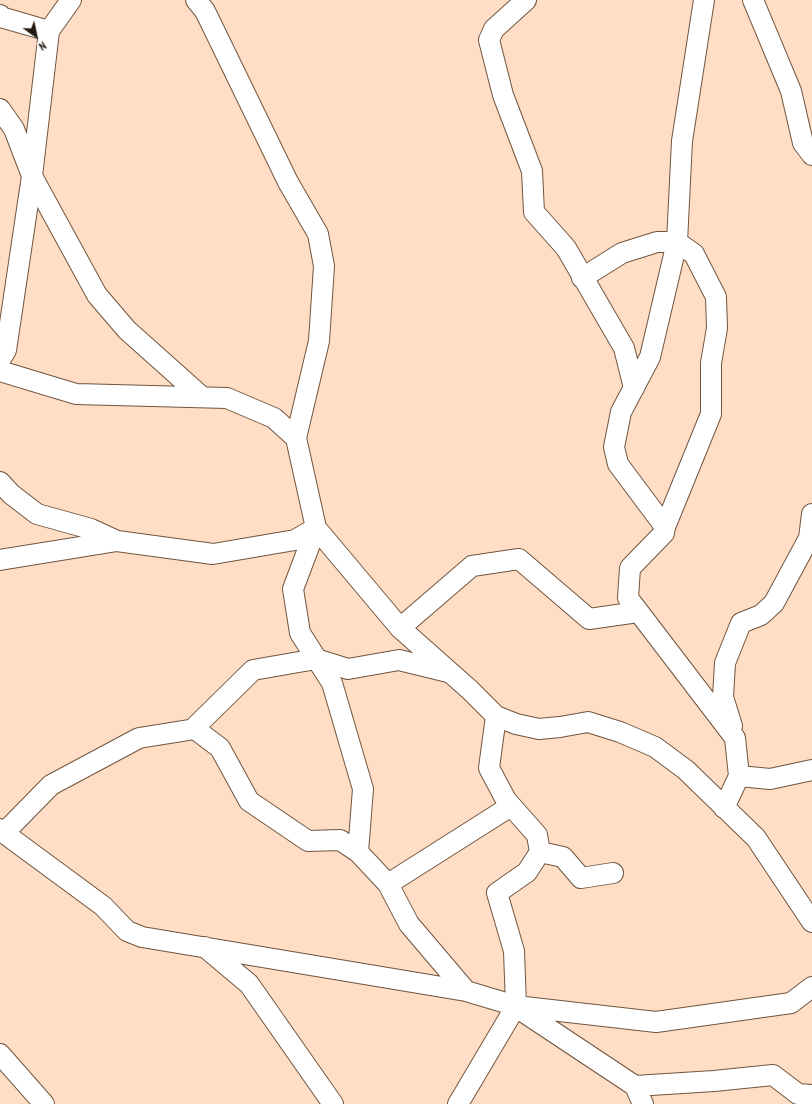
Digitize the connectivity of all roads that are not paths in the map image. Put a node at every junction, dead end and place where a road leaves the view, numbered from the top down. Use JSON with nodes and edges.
{"nodes":[{"id":1,"x":71,"y":0,"type":"edge"},
{"id":2,"x":196,"y":0,"type":"edge"},
{"id":3,"x":526,"y":0,"type":"edge"},
{"id":4,"x":704,"y":0,"type":"edge"},
{"id":5,"x":753,"y":0,"type":"edge"},
{"id":6,"x":0,"y":15,"type":"edge"},
{"id":7,"x":49,"y":31,"type":"junction"},
{"id":8,"x":0,"y":109,"type":"edge"},
{"id":9,"x":812,"y":155,"type":"edge"},
{"id":10,"x":32,"y":176,"type":"junction"},
{"id":11,"x":677,"y":242,"type":"junction"},
{"id":12,"x":582,"y":278,"type":"junction"},
{"id":13,"x":5,"y":319,"type":"edge"},
{"id":14,"x":0,"y":360,"type":"edge"},
{"id":15,"x":0,"y":370,"type":"edge"},
{"id":16,"x":634,"y":388,"type":"junction"},
{"id":17,"x":202,"y":397,"type":"junction"},
{"id":18,"x":296,"y":438,"type":"junction"},
{"id":19,"x":0,"y":482,"type":"edge"},
{"id":20,"x":812,"y":514,"type":"edge"},
{"id":21,"x":665,"y":527,"type":"junction"},
{"id":22,"x":316,"y":528,"type":"junction"},
{"id":23,"x":117,"y":541,"type":"junction"},
{"id":24,"x":0,"y":560,"type":"edge"},
{"id":25,"x":638,"y":612,"type":"junction"},
{"id":26,"x":400,"y":628,"type":"junction"},
{"id":27,"x":316,"y":659,"type":"junction"},
{"id":28,"x":450,"y":673,"type":"junction"},
{"id":29,"x":496,"y":716,"type":"junction"},
{"id":30,"x":193,"y":729,"type":"junction"},
{"id":31,"x":735,"y":738,"type":"junction"},
{"id":32,"x":812,"y":770,"type":"edge"},
{"id":33,"x":739,"y":776,"type":"junction"},
{"id":34,"x":511,"y":806,"type":"junction"},
{"id":35,"x":724,"y":808,"type":"junction"},
{"id":36,"x":2,"y":831,"type":"edge"},
{"id":37,"x":358,"y":852,"type":"junction"},
{"id":38,"x":540,"y":852,"type":"junction"},
{"id":39,"x":613,"y":872,"type":"dead end"},
{"id":40,"x":388,"y":884,"type":"junction"},
{"id":41,"x":812,"y":922,"type":"edge"},
{"id":42,"x":205,"y":947,"type":"junction"},
{"id":43,"x":812,"y":987,"type":"edge"},
{"id":44,"x":466,"y":991,"type":"junction"},
{"id":45,"x":516,"y":1006,"type":"junction"},
{"id":46,"x":0,"y":1054,"type":"edge"},
{"id":47,"x":635,"y":1086,"type":"junction"},
{"id":48,"x":812,"y":1095,"type":"edge"},
{"id":49,"x":44,"y":1104,"type":"edge"},
{"id":50,"x":333,"y":1104,"type":"edge"},
{"id":51,"x":458,"y":1104,"type":"edge"},
{"id":52,"x":643,"y":1104,"type":"edge"}],
"edges":[{"from":1,"to":7,"type":"street"},
{"from":2,"to":18,"type":"street"},
{"from":3,"to":12,"type":"street"},
{"from":4,"to":11,"type":"street"},
{"from":5,"to":9,"type":"street"},
{"from":6,"to":7,"type":"street"},
{"from":7,"to":10,"type":"street"},
{"from":8,"to":10,"type":"street"},
{"from":10,"to":13,"type":"street"},
{"from":10,"to":17,"type":"street"},
{"from":11,"to":12,"type":"street"},
{"from":11,"to":16,"type":"street"},
{"from":11,"to":21,"type":"street"},
{"from":12,"to":16,"type":"street"},
{"from":13,"to":14,"type":"street"},
{"from":15,"to":17,"type":"street"},
{"from":16,"to":21,"type":"street"},
{"from":17,"to":18,"type":"street"},
{"from":18,"to":22,"type":"street"},
{"from":19,"to":23,"type":"street"},
{"from":20,"to":31,"type":"street"},
{"from":21,"to":25,"type":"street"},
{"from":22,"to":23,"type":"street"},
{"from":22,"to":26,"type":"street"},
{"from":22,"to":27,"type":"street"},
{"from":23,"to":24,"type":"street"},
{"from":25,"to":26,"type":"street"},
{"from":25,"to":31,"type":"street"},
{"from":26,"to":28,"type":"street"},
{"from":27,"to":28,"type":"street"},
{"from":27,"to":30,"type":"street"},
{"from":27,"to":37,"type":"street"},
{"from":28,"to":29,"type":"street"},
{"from":29,"to":34,"type":"street"},
{"from":29,"to":35,"type":"street"},
{"from":30,"to":36,"type":"street"},
{"from":30,"to":37,"type":"street"},
{"from":31,"to":33,"type":"street"},
{"from":32,"to":33,"type":"street"},
{"from":33,"to":35,"type":"street"},
{"from":34,"to":38,"type":"street"},
{"from":34,"to":40,"type":"street"},
{"from":35,"to":41,"type":"street"},
{"from":36,"to":42,"type":"street"},
{"from":37,"to":40,"type":"street"},
{"from":38,"to":39,"type":"street"},
{"from":38,"to":45,"type":"street"},
{"from":40,"to":44,"type":"street"},
{"from":42,"to":44,"type":"street"},
{"from":42,"to":50,"type":"street"},
{"from":43,"to":45,"type":"street"},
{"from":44,"to":45,"type":"street"},
{"from":45,"to":47,"type":"street"},
{"from":45,"to":51,"type":"street"},
{"from":46,"to":49,"type":"street"},
{"from":47,"to":48,"type":"street"},
{"from":47,"to":52,"type":"street"}]}
